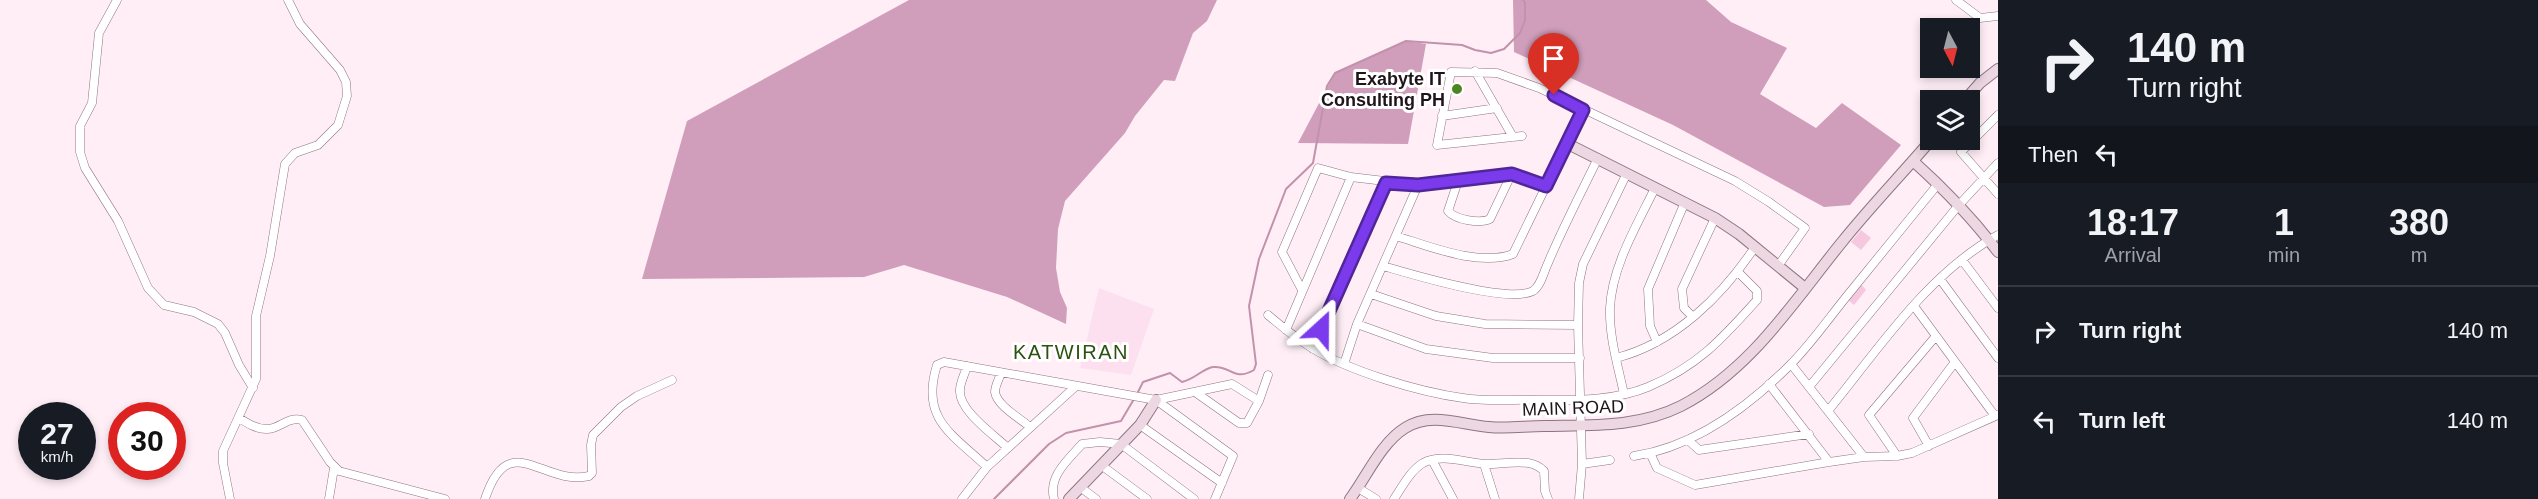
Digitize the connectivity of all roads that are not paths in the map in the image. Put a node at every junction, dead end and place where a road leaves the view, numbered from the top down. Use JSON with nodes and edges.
{"nodes":[{"id":1,"x":117,"y":0,"type":"edge"},
{"id":2,"x":288,"y":0,"type":"edge"},
{"id":3,"x":1956,"y":0,"type":"edge"},
{"id":4,"x":1998,"y":16,"type":"edge"},
{"id":5,"x":1998,"y":69,"type":"edge"},
{"id":6,"x":1475,"y":71,"type":"junction"},
{"id":7,"x":1974,"y":90,"type":"edge"},
{"id":8,"x":1497,"y":108,"type":"junction"},
{"id":9,"x":1583,"y":110,"type":"junction"},
{"id":10,"x":1998,"y":115,"type":"edge"},
{"id":11,"x":1442,"y":116,"type":"junction"},
{"id":12,"x":1512,"y":136,"type":"junction"},
{"id":13,"x":1522,"y":136,"type":"dead end"},
{"id":14,"x":1568,"y":144,"type":"junction"},
{"id":15,"x":1922,"y":150,"type":"edge"},
{"id":16,"x":1598,"y":158,"type":"junction"},
{"id":17,"x":1998,"y":163,"type":"edge"},
{"id":18,"x":1910,"y":164,"type":"junction"},
{"id":19,"x":1627,"y":173,"type":"junction"},
{"id":20,"x":1512,"y":174,"type":"junction"},
{"id":21,"x":1351,"y":177,"type":"junction"},
{"id":22,"x":1459,"y":178,"type":"junction"},
{"id":23,"x":1985,"y":178,"type":"junction"},
{"id":24,"x":1386,"y":183,"type":"junction"},
{"id":25,"x":1418,"y":185,"type":"junction"},
{"id":26,"x":1546,"y":186,"type":"junction"},
{"id":27,"x":1938,"y":187,"type":"junction"},
{"id":28,"x":1655,"y":188,"type":"junction"},
{"id":29,"x":1998,"y":194,"type":"edge"},
{"id":30,"x":1685,"y":202,"type":"junction"},
{"id":31,"x":1958,"y":206,"type":"junction"},
{"id":32,"x":1715,"y":218,"type":"junction"},
{"id":33,"x":1396,"y":236,"type":"junction"},
{"id":34,"x":1993,"y":237,"type":"edge"},
{"id":35,"x":1755,"y":247,"type":"junction"},
{"id":36,"x":1998,"y":252,"type":"edge"},
{"id":37,"x":1962,"y":260,"type":"junction"},
{"id":38,"x":1383,"y":266,"type":"junction"},
{"id":39,"x":1778,"y":266,"type":"junction"},
{"id":40,"x":1738,"y":272,"type":"junction"},
{"id":41,"x":1940,"y":279,"type":"junction"},
{"id":42,"x":1804,"y":288,"type":"junction"},
{"id":43,"x":1302,"y":290,"type":"junction"},
{"id":44,"x":1371,"y":294,"type":"junction"},
{"id":45,"x":1914,"y":306,"type":"junction"},
{"id":46,"x":1998,"y":308,"type":"edge"},
{"id":47,"x":1268,"y":315,"type":"dead end"},
{"id":48,"x":1694,"y":318,"type":"junction"},
{"id":49,"x":1357,"y":324,"type":"junction"},
{"id":50,"x":1578,"y":325,"type":"junction"},
{"id":51,"x":1286,"y":330,"type":"junction"},
{"id":52,"x":1936,"y":336,"type":"junction"},
{"id":53,"x":1657,"y":342,"type":"junction"},
{"id":54,"x":1313,"y":349,"type":"junction"},
{"id":55,"x":1580,"y":358,"type":"junction"},
{"id":56,"x":1616,"y":358,"type":"junction"},
{"id":57,"x":1998,"y":358,"type":"edge"},
{"id":58,"x":1955,"y":362,"type":"junction"},
{"id":59,"x":1344,"y":364,"type":"junction"},
{"id":60,"x":1791,"y":364,"type":"junction"},
{"id":61,"x":967,"y":366,"type":"junction"},
{"id":62,"x":1001,"y":373,"type":"junction"},
{"id":63,"x":1268,"y":375,"type":"dead end"},
{"id":64,"x":672,"y":380,"type":"dead end"},
{"id":65,"x":1769,"y":384,"type":"junction"},
{"id":66,"x":1075,"y":387,"type":"junction"},
{"id":67,"x":1809,"y":387,"type":"junction"},
{"id":68,"x":253,"y":388,"type":"junction"},
{"id":69,"x":1195,"y":392,"type":"junction"},
{"id":70,"x":1624,"y":394,"type":"junction"},
{"id":71,"x":1156,"y":400,"type":"junction"},
{"id":72,"x":1582,"y":400,"type":"junction"},
{"id":73,"x":1258,"y":401,"type":"junction"},
{"id":74,"x":1827,"y":411,"type":"junction"},
{"id":75,"x":1997,"y":416,"type":"edge"},
{"id":76,"x":239,"y":418,"type":"junction"},
{"id":77,"x":1140,"y":425,"type":"junction"},
{"id":78,"x":1030,"y":427,"type":"junction"},
{"id":79,"x":1581,"y":427,"type":"junction"},
{"id":80,"x":1809,"y":434,"type":"junction"},
{"id":81,"x":1688,"y":440,"type":"junction"},
{"id":82,"x":1121,"y":444,"type":"junction"},
{"id":83,"x":1929,"y":446,"type":"junction"},
{"id":84,"x":1008,"y":448,"type":"junction"},
{"id":85,"x":1650,"y":453,"type":"junction"},
{"id":86,"x":1634,"y":456,"type":"dead end"},
{"id":87,"x":1897,"y":456,"type":"junction"},
{"id":88,"x":1864,"y":457,"type":"junction"},
{"id":89,"x":1432,"y":460,"type":"junction"},
{"id":90,"x":1610,"y":460,"type":"dead end"},
{"id":91,"x":1829,"y":462,"type":"junction"},
{"id":92,"x":1484,"y":464,"type":"junction"},
{"id":93,"x":1582,"y":464,"type":"junction"},
{"id":94,"x":1101,"y":465,"type":"junction"},
{"id":95,"x":987,"y":467,"type":"junction"},
{"id":96,"x":334,"y":468,"type":"junction"},
{"id":97,"x":1222,"y":483,"type":"junction"},
{"id":98,"x":1080,"y":487,"type":"junction"},
{"id":99,"x":1358,"y":488,"type":"junction"},
{"id":100,"x":230,"y":499,"type":"edge"},
{"id":101,"x":329,"y":499,"type":"edge"},
{"id":102,"x":445,"y":499,"type":"edge"},
{"id":103,"x":485,"y":499,"type":"edge"},
{"id":104,"x":962,"y":499,"type":"edge"},
{"id":105,"x":1054,"y":499,"type":"edge"},
{"id":106,"x":1069,"y":499,"type":"edge"},
{"id":107,"x":1096,"y":499,"type":"edge"},
{"id":108,"x":1147,"y":499,"type":"edge"},
{"id":109,"x":1194,"y":499,"type":"edge"},
{"id":110,"x":1215,"y":499,"type":"edge"},
{"id":111,"x":1350,"y":499,"type":"edge"},
{"id":112,"x":1376,"y":499,"type":"edge"},
{"id":113,"x":1394,"y":499,"type":"edge"},
{"id":114,"x":1453,"y":499,"type":"edge"},
{"id":115,"x":1495,"y":499,"type":"edge"},
{"id":116,"x":1548,"y":499,"type":"edge"},
{"id":117,"x":1579,"y":499,"type":"edge"}],
"edges":[{"from":1,"to":68,"type":"street"},
{"from":2,"to":68,"type":"street"},
{"from":3,"to":4,"type":"street"},
{"from":5,"to":7,"type":"street"},
{"from":6,"to":8,"type":"street"},
{"from":6,"to":9,"type":"street"},
{"from":6,"to":11,"type":"street"},
{"from":8,"to":11,"type":"street"},
{"from":8,"to":12,"type":"street"},
{"from":9,"to":14,"type":"street"},
{"from":9,"to":39,"type":"street"},
{"from":10,"to":23,"type":"street"},
{"from":11,"to":12,"type":"street"},
{"from":12,"to":13,"type":"street"},
{"from":14,"to":16,"type":"street"},
{"from":14,"to":26,"type":"street"},
{"from":15,"to":18,"type":"street","name":"MAIN ROAD"},
{"from":16,"to":19,"type":"street"},
{"from":16,"to":38,"type":"street"},
{"from":17,"to":23,"type":"street"},
{"from":18,"to":27,"type":"street"},
{"from":18,"to":42,"type":"street","name":"MAIN ROAD"},
{"from":19,"to":28,"type":"street"},
{"from":19,"to":50,"type":"street"},
{"from":20,"to":22,"type":"street"},
{"from":20,"to":22,"type":"street"},
{"from":20,"to":26,"type":"street"},
{"from":21,"to":24,"type":"street"},
{"from":21,"to":43,"type":"street"},
{"from":21,"to":43,"type":"street"},
{"from":22,"to":25,"type":"street"},
{"from":23,"to":29,"type":"street"},
{"from":23,"to":31,"type":"street"},
{"from":24,"to":25,"type":"street"},
{"from":24,"to":54,"type":"street"},
{"from":25,"to":33,"type":"street"},
{"from":26,"to":33,"type":"street"},
{"from":27,"to":31,"type":"street"},
{"from":27,"to":60,"type":"street"},
{"from":28,"to":30,"type":"street"},
{"from":28,"to":56,"type":"street"},
{"from":30,"to":32,"type":"street"},
{"from":30,"to":53,"type":"street"},
{"from":31,"to":34,"type":"street"},
{"from":31,"to":67,"type":"street"},
{"from":32,"to":35,"type":"street"},
{"from":32,"to":48,"type":"street"},
{"from":33,"to":38,"type":"street"},
{"from":34,"to":36,"type":"street"},
{"from":34,"to":37,"type":"street"},
{"from":35,"to":39,"type":"street"},
{"from":35,"to":40,"type":"street"},
{"from":37,"to":41,"type":"street"},
{"from":37,"to":46,"type":"street"},
{"from":38,"to":44,"type":"street"},
{"from":39,"to":42,"type":"street"},
{"from":40,"to":48,"type":"street"},
{"from":40,"to":70,"type":"street"},
{"from":41,"to":45,"type":"street"},
{"from":41,"to":57,"type":"street"},
{"from":42,"to":79,"type":"street","name":"MAIN ROAD"},
{"from":43,"to":51,"type":"street"},
{"from":44,"to":49,"type":"street"},
{"from":44,"to":50,"type":"street"},
{"from":45,"to":52,"type":"street"},
{"from":45,"to":74,"type":"street"},
{"from":47,"to":51,"type":"street"},
{"from":48,"to":53,"type":"street"},
{"from":49,"to":55,"type":"street"},
{"from":49,"to":59,"type":"street"},
{"from":50,"to":55,"type":"street"},
{"from":51,"to":54,"type":"street"},
{"from":52,"to":58,"type":"street"},
{"from":52,"to":87,"type":"street"},
{"from":53,"to":56,"type":"street"},
{"from":54,"to":59,"type":"street"},
{"from":55,"to":72,"type":"street"},
{"from":56,"to":70,"type":"street"},
{"from":58,"to":75,"type":"street"},
{"from":58,"to":83,"type":"street"},
{"from":59,"to":72,"type":"street"},
{"from":60,"to":65,"type":"street"},
{"from":60,"to":67,"type":"street"},
{"from":61,"to":62,"type":"street"},
{"from":61,"to":84,"type":"street"},
{"from":61,"to":95,"type":"street"},
{"from":62,"to":66,"type":"street"},
{"from":62,"to":78,"type":"street"},
{"from":63,"to":73,"type":"street"},
{"from":64,"to":103,"type":"street"},
{"from":65,"to":80,"type":"street"},
{"from":65,"to":81,"type":"street"},
{"from":66,"to":71,"type":"street"},
{"from":66,"to":78,"type":"street"},
{"from":67,"to":74,"type":"street"},
{"from":68,"to":76,"type":"street"},
{"from":69,"to":71,"type":"street"},
{"from":69,"to":73,"type":"street"},
{"from":69,"to":73,"type":"street"},
{"from":70,"to":72,"type":"street"},
{"from":71,"to":77,"type":"street"},
{"from":71,"to":97,"type":"street"},
{"from":72,"to":79,"type":"street"},
{"from":74,"to":88,"type":"street"},
{"from":75,"to":83,"type":"street"},
{"from":76,"to":96,"type":"street"},
{"from":76,"to":100,"type":"street"},
{"from":77,"to":82,"type":"street"},
{"from":77,"to":97,"type":"street"},
{"from":78,"to":84,"type":"street"},
{"from":79,"to":93,"type":"street"},
{"from":79,"to":99,"type":"street","name":"MAIN ROAD"},
{"from":80,"to":81,"type":"street"},
{"from":80,"to":91,"type":"street"},
{"from":81,"to":85,"type":"street"},
{"from":82,"to":94,"type":"street"},
{"from":82,"to":105,"type":"street"},
{"from":82,"to":109,"type":"street"},
{"from":83,"to":87,"type":"street"},
{"from":84,"to":95,"type":"street"},
{"from":85,"to":86,"type":"street"},
{"from":85,"to":91,"type":"street"},
{"from":87,"to":88,"type":"street"},
{"from":88,"to":91,"type":"street"},
{"from":89,"to":92,"type":"street"},
{"from":89,"to":113,"type":"street"},
{"from":89,"to":114,"type":"street"},
{"from":90,"to":93,"type":"street"},
{"from":92,"to":115,"type":"street"},
{"from":92,"to":116,"type":"street"},
{"from":93,"to":117,"type":"street"},
{"from":94,"to":98,"type":"street"},
{"from":94,"to":108,"type":"street"},
{"from":95,"to":104,"type":"street"},
{"from":96,"to":101,"type":"street"},
{"from":96,"to":102,"type":"street"},
{"from":97,"to":110,"type":"street"},
{"from":98,"to":106,"type":"street"},
{"from":98,"to":107,"type":"street"},
{"from":99,"to":111,"type":"street","name":"MAIN ROAD"},
{"from":99,"to":112,"type":"street"}]}
